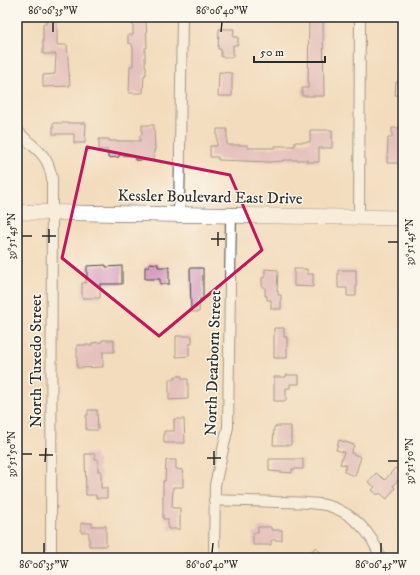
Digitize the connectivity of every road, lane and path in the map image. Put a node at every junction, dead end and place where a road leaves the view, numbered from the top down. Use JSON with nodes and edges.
{"nodes":[{"id":1,"x":182,"y":17,"type":"edge"},
{"id":2,"x":360,"y":17,"type":"edge"},
{"id":3,"x":17,"y":130,"type":"edge"},
{"id":4,"x":17,"y":212,"type":"edge"},
{"id":5,"x":51,"y":212,"type":"junction"},
{"id":6,"x":179,"y":215,"type":"junction"},
{"id":7,"x":231,"y":216,"type":"junction"},
{"id":8,"x":359,"y":218,"type":"junction"},
{"id":9,"x":403,"y":218,"type":"edge"},
{"id":10,"x":214,"y":500,"type":"junction"},
{"id":11,"x":51,"y":558,"type":"edge"},
{"id":12,"x":214,"y":558,"type":"edge"},
{"id":13,"x":380,"y":558,"type":"edge"}],
"edges":[{"from":1,"to":6,"type":"street"},
{"from":2,"to":8,"type":"street"},
{"from":3,"to":5,"type":"street","name":"North Tuxedo Street"},
{"from":4,"to":5,"type":"main road","name":"Kessler Boulevard East Drive"},
{"from":5,"to":6,"type":"main road","name":"Kessler Boulevard East Drive"},
{"from":5,"to":11,"type":"street","name":"North Tuxedo Street"},
{"from":6,"to":7,"type":"main road","name":"Kessler Boulevard East Drive"},
{"from":7,"to":8,"type":"main road","name":"Kessler Boulevard East Drive"},
{"from":7,"to":10,"type":"street","name":"North Dearborn Street"},
{"from":8,"to":9,"type":"main road","name":"Kessler Boulevard East Drive"},
{"from":10,"to":12,"type":"street","name":"North Dearborn Street"},
{"from":10,"to":13,"type":"street"}]}
